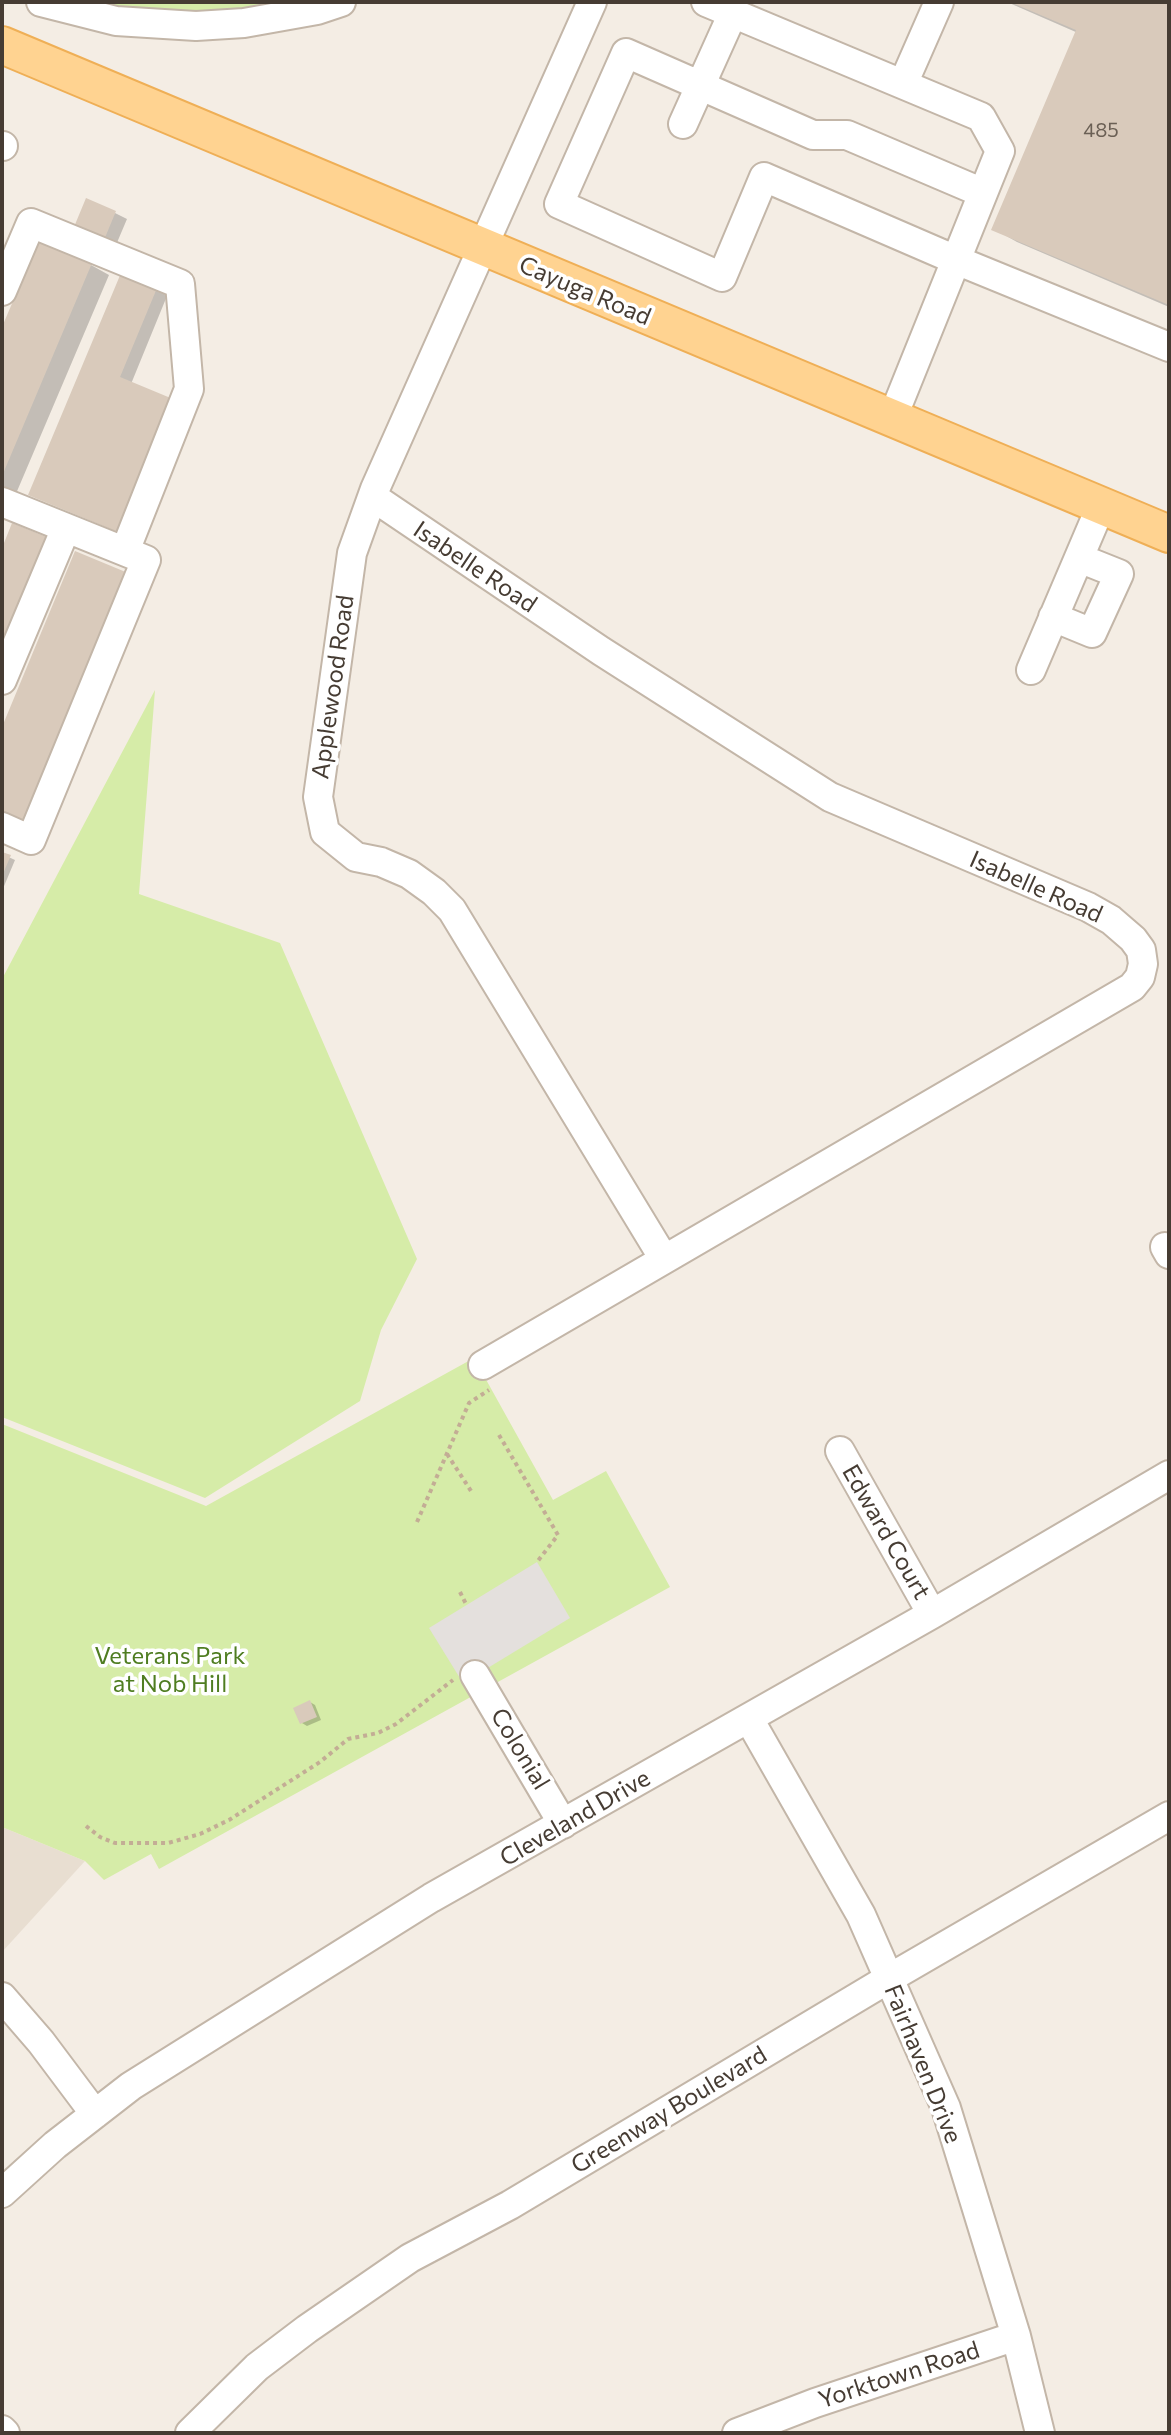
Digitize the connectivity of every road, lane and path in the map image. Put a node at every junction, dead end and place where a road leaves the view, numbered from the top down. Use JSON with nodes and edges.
{"nodes":[{"id":1,"x":41,"y":2,"type":"edge"},
{"id":2,"x":341,"y":2,"type":"edge"},
{"id":3,"x":592,"y":2,"type":"edge"},
{"id":4,"x":706,"y":2,"type":"edge"},
{"id":5,"x":939,"y":2,"type":"edge"},
{"id":6,"x":733,"y":13,"type":"junction"},
{"id":7,"x":2,"y":45,"type":"edge"},
{"id":8,"x":903,"y":84,"type":"junction"},
{"id":9,"x":701,"y":85,"type":"junction"},
{"id":10,"x":683,"y":124,"type":"dead end"},
{"id":11,"x":983,"y":193,"type":"junction"},
{"id":12,"x":481,"y":248,"type":"junction"},
{"id":13,"x":956,"y":260,"type":"junction"},
{"id":14,"x":2,"y":291,"type":"edge"},
{"id":15,"x":1169,"y":347,"type":"edge"},
{"id":16,"x":892,"y":419,"type":"junction"},
{"id":17,"x":373,"y":497,"type":"junction"},
{"id":18,"x":2,"y":502,"type":"edge"},
{"id":19,"x":1101,"y":506,"type":"junction"},
{"id":20,"x":66,"y":528,"type":"junction"},
{"id":21,"x":1169,"y":534,"type":"edge"},
{"id":22,"x":125,"y":551,"type":"junction"},
{"id":23,"x":1079,"y":558,"type":"junction"},
{"id":24,"x":1053,"y":617,"type":"junction"},
{"id":25,"x":1031,"y":670,"type":"dead end"},
{"id":26,"x":2,"y":680,"type":"edge"},
{"id":27,"x":2,"y":827,"type":"edge"},
{"id":28,"x":664,"y":1259,"type":"junction"},
{"id":29,"x":487,"y":1377,"type":"joint"},
{"id":30,"x":499,"y":1435,"type":"dead end"},
{"id":31,"x":840,"y":1451,"type":"dead end"},
{"id":32,"x":447,"y":1454,"type":"junction"},
{"id":33,"x":1169,"y":1475,"type":"edge"},
{"id":34,"x":473,"y":1494,"type":"dead end"},
{"id":35,"x":417,"y":1522,"type":"dead end"},
{"id":36,"x":537,"y":1562,"type":"dead end"},
{"id":37,"x":460,"y":1592,"type":"dead end"},
{"id":38,"x":466,"y":1604,"type":"dead end"},
{"id":39,"x":932,"y":1614,"type":"junction"},
{"id":40,"x":467,"y":1676,"type":"joint"},
{"id":41,"x":749,"y":1719,"type":"junction"},
{"id":42,"x":1169,"y":1816,"type":"edge"},
{"id":43,"x":563,"y":1824,"type":"junction"},
{"id":44,"x":86,"y":1826,"type":"dead end"},
{"id":45,"x":888,"y":1979,"type":"junction"},
{"id":46,"x":2,"y":1997,"type":"edge"},
{"id":47,"x":95,"y":2114,"type":"junction"},
{"id":48,"x":2,"y":2193,"type":"edge"},
{"id":49,"x":1016,"y":2336,"type":"junction"},
{"id":50,"x":190,"y":2433,"type":"edge"},
{"id":51,"x":737,"y":2433,"type":"edge"},
{"id":52,"x":1040,"y":2433,"type":"edge"}],
"edges":[{"from":1,"to":2,"type":"street"},
{"from":3,"to":12,"type":"street","name":"Applewood Road"},
{"from":4,"to":6,"type":"street"},
{"from":5,"to":8,"type":"street"},
{"from":6,"to":8,"type":"street"},
{"from":6,"to":9,"type":"street"},
{"from":7,"to":12,"type":"main road","name":"Cayuga Road"},
{"from":8,"to":11,"type":"street"},
{"from":9,"to":10,"type":"street"},
{"from":9,"to":11,"type":"street"},
{"from":9,"to":13,"type":"street"},
{"from":11,"to":13,"type":"street"},
{"from":12,"to":16,"type":"main road","name":"Cayuga Road"},
{"from":12,"to":17,"type":"street","name":"Applewood Road"},
{"from":13,"to":15,"type":"street"},
{"from":13,"to":16,"type":"street"},
{"from":14,"to":22,"type":"street"},
{"from":16,"to":19,"type":"main road","name":"Cayuga Road"},
{"from":17,"to":28,"type":"street","name":"Applewood Road"},
{"from":17,"to":28,"type":"street","name":"Isabelle Road"},
{"from":18,"to":20,"type":"street"},
{"from":19,"to":21,"type":"main road","name":"Cayuga Road"},
{"from":19,"to":23,"type":"street"},
{"from":20,"to":22,"type":"street"},
{"from":20,"to":26,"type":"street"},
{"from":22,"to":27,"type":"street"},
{"from":23,"to":24,"type":"street"},
{"from":23,"to":24,"type":"street"},
{"from":24,"to":25,"type":"street"},
{"from":28,"to":29,"type":"street","name":"Isabelle Road"},
{"from":29,"to":32,"type":"path"},
{"from":30,"to":36,"type":"path"},
{"from":31,"to":39,"type":"street","name":"Edward Court"},
{"from":32,"to":34,"type":"path"},
{"from":32,"to":35,"type":"path"},
{"from":33,"to":39,"type":"street","name":"Cleveland Drive"},
{"from":37,"to":38,"type":"path"},
{"from":39,"to":41,"type":"street","name":"Cleveland Drive"},
{"from":40,"to":43,"type":"street","name":"Colonial"},
{"from":40,"to":44,"type":"path"},
{"from":41,"to":43,"type":"street","name":"Cleveland Drive"},
{"from":41,"to":45,"type":"street","name":"Fairhaven Drive"},
{"from":42,"to":45,"type":"street","name":"Greenway Boulevard"},
{"from":43,"to":47,"type":"street","name":"Cleveland Drive"},
{"from":45,"to":49,"type":"street","name":"Fairhaven Drive"},
{"from":45,"to":50,"type":"street","name":"Greenway Boulevard"},
{"from":46,"to":47,"type":"street"},
{"from":47,"to":48,"type":"street","name":"Cleveland Drive"},
{"from":49,"to":51,"type":"street","name":"Yorktown Road"},
{"from":49,"to":52,"type":"street","name":"Fairhaven Drive"}]}
